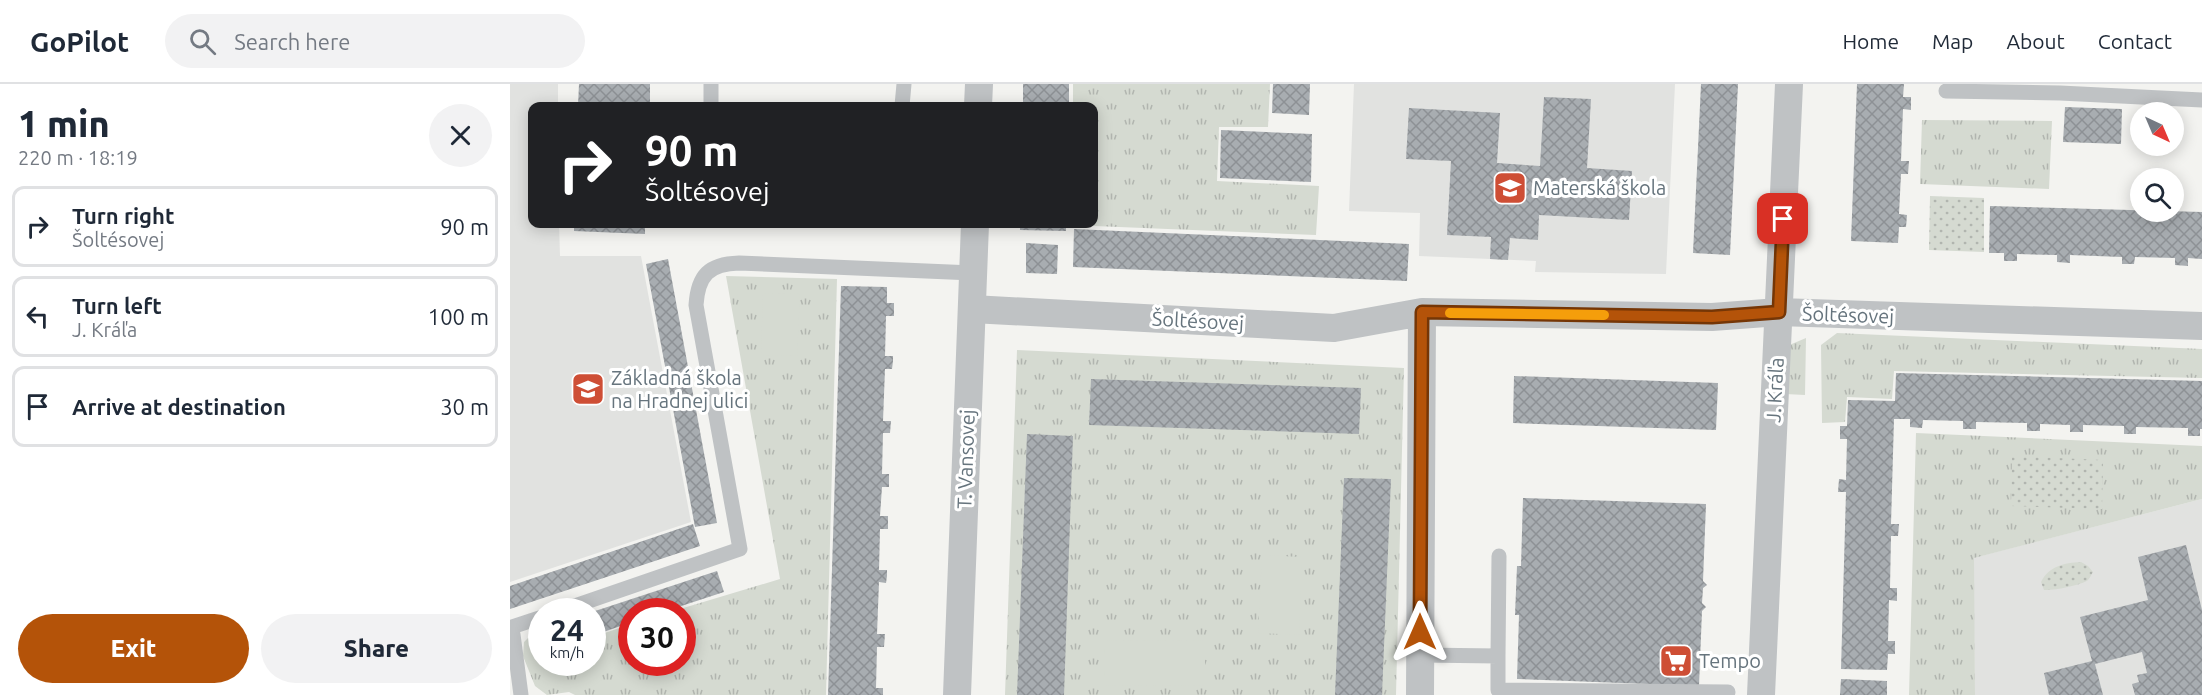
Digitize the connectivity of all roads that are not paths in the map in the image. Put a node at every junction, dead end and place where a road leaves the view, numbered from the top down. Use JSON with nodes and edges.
{"nodes":[{"id":1,"x":711,"y":84,"type":"edge"},
{"id":2,"x":904,"y":84,"type":"edge"},
{"id":3,"x":979,"y":84,"type":"edge"},
{"id":4,"x":1789,"y":84,"type":"edge"},
{"id":5,"x":1946,"y":92,"type":"dead end"},
{"id":6,"x":2202,"y":100,"type":"edge"},
{"id":7,"x":711,"y":102,"type":"edge"},
{"id":8,"x":902,"y":102,"type":"edge"},
{"id":9,"x":978,"y":102,"type":"edge"},
{"id":10,"x":975,"y":228,"type":"edge"},
{"id":11,"x":973,"y":273,"type":"junction"},
{"id":12,"x":972,"y":309,"type":"junction"},
{"id":13,"x":1422,"y":312,"type":"junction"},
{"id":14,"x":1779,"y":312,"type":"junction"},
{"id":15,"x":2202,"y":326,"type":"edge"},
{"id":16,"x":1499,"y":556,"type":"dead end"},
{"id":17,"x":598,"y":598,"type":"edge"},
{"id":18,"x":528,"y":622,"type":"edge"},
{"id":19,"x":1420,"y":655,"type":"junction"},
{"id":20,"x":1498,"y":656,"type":"junction"},
{"id":21,"x":1728,"y":692,"type":"dead end"},
{"id":22,"x":521,"y":695,"type":"edge"},
{"id":23,"x":957,"y":695,"type":"edge"},
{"id":24,"x":1420,"y":695,"type":"edge"},
{"id":25,"x":1761,"y":695,"type":"edge"}],
"edges":[{"from":1,"to":7,"type":"lane"},
{"from":2,"to":8,"type":"lane"},
{"from":3,"to":9,"type":"street"},
{"from":4,"to":14,"type":"street","name":"J. Kráľa"},
{"from":5,"to":6,"type":"lane"},
{"from":10,"to":11,"type":"street","name":"T. Vansovej"},
{"from":11,"to":12,"type":"street","name":"T. Vansovej"},
{"from":11,"to":17,"type":"lane"},
{"from":12,"to":13,"type":"street","name":"Šoltésovej"},
{"from":12,"to":23,"type":"street","name":"T. Vansovej"},
{"from":13,"to":14,"type":"street","name":"Šoltésovej"},
{"from":13,"to":19,"type":"street"},
{"from":14,"to":15,"type":"street","name":"Šoltésovej"},
{"from":14,"to":25,"type":"street","name":"J. Kráľa"},
{"from":16,"to":20,"type":"lane"},
{"from":18,"to":22,"type":"lane"},
{"from":19,"to":20,"type":"lane"},
{"from":19,"to":24,"type":"street"},
{"from":20,"to":21,"type":"lane"}]}
